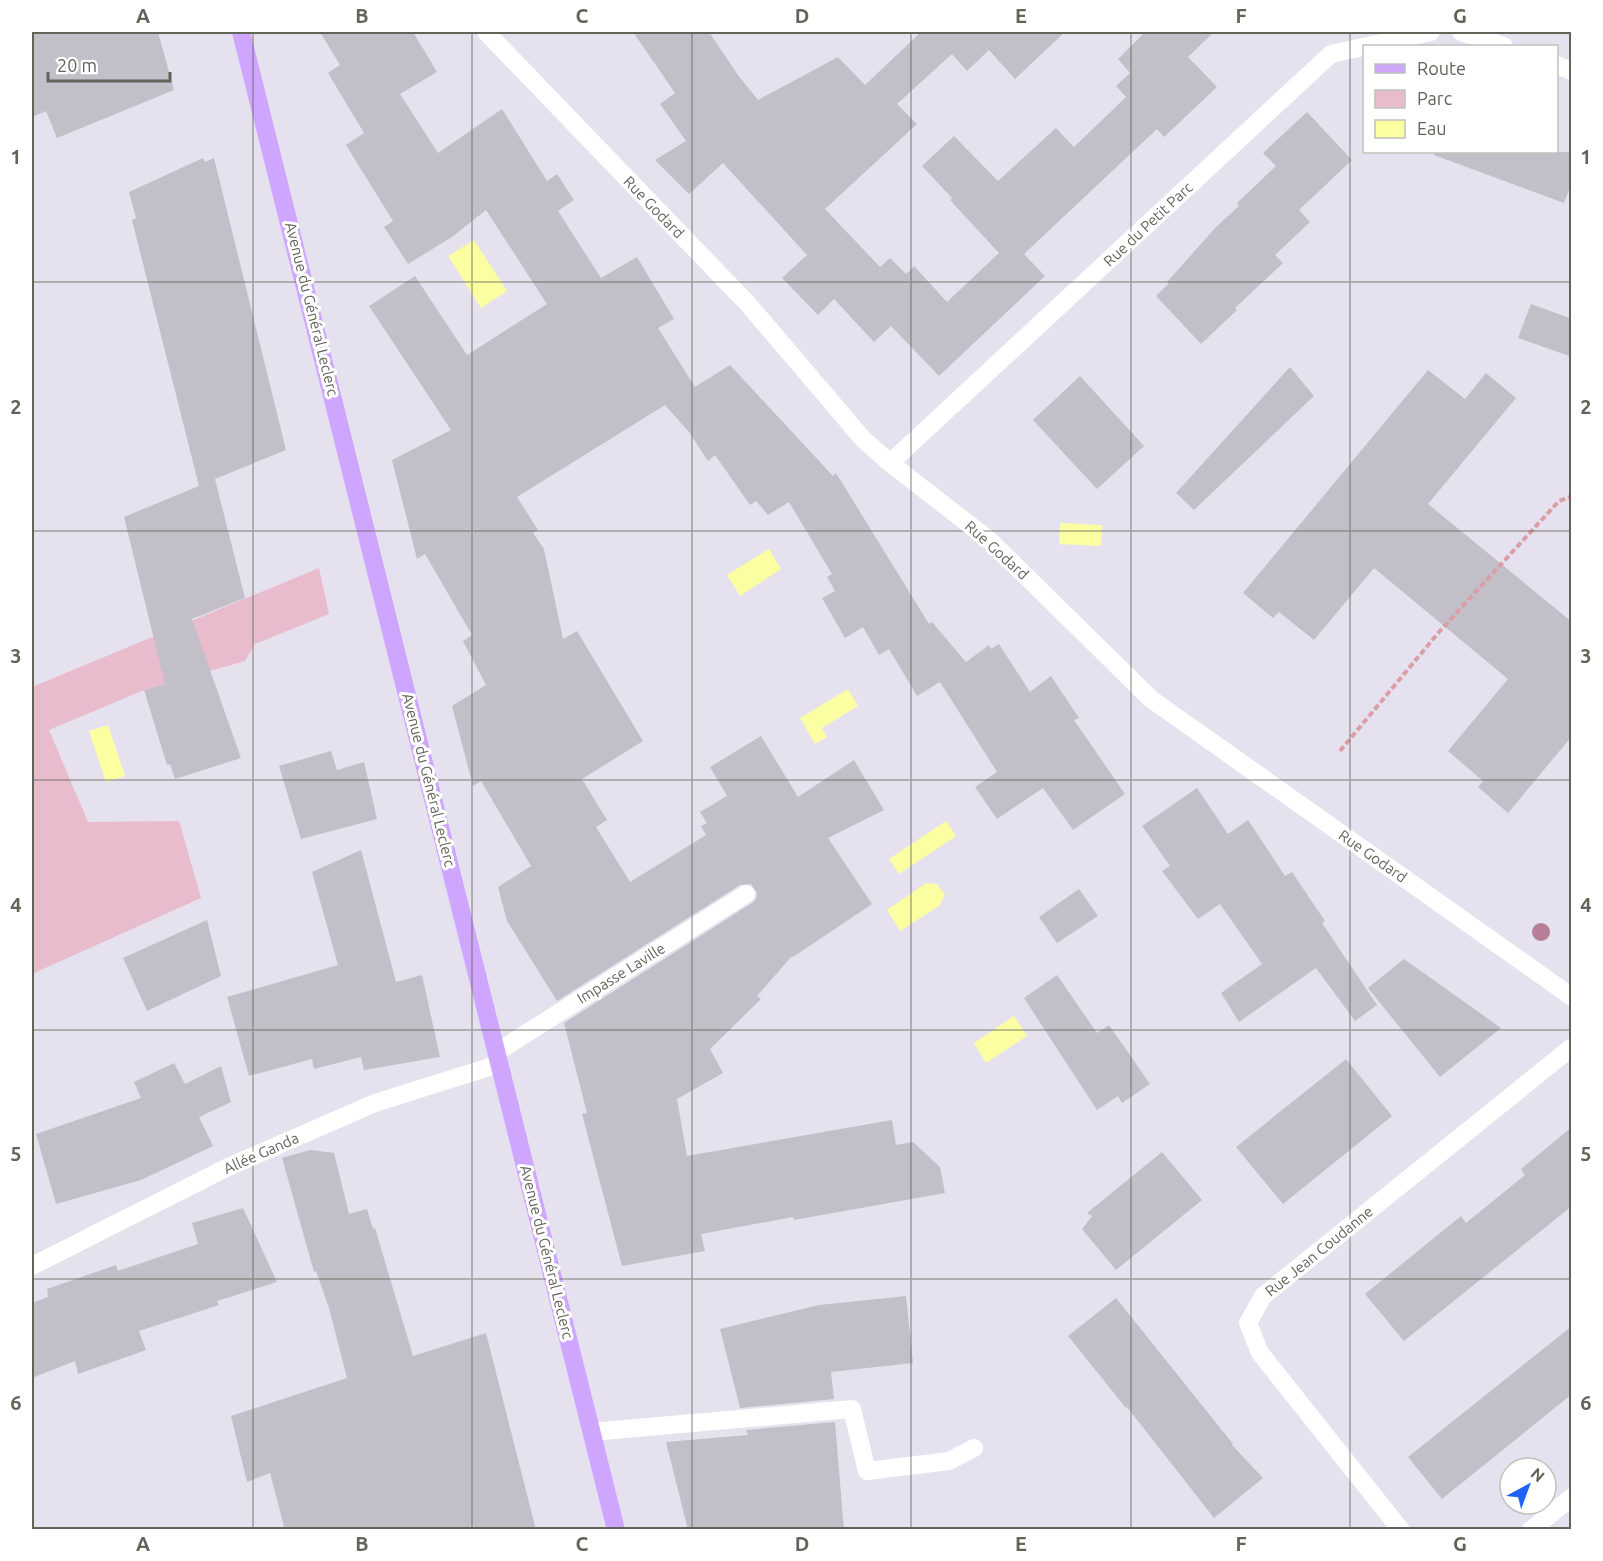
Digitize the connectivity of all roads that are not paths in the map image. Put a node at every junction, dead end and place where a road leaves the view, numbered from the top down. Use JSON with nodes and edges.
{"nodes":[{"id":1,"x":241,"y":32,"type":"edge"},
{"id":2,"x":486,"y":32,"type":"edge"},
{"id":3,"x":1431,"y":32,"type":"edge"},
{"id":4,"x":1461,"y":32,"type":"edge"},
{"id":5,"x":1372,"y":45,"type":"edge"},
{"id":6,"x":1500,"y":45,"type":"edge"},
{"id":7,"x":1363,"y":47,"type":"edge"},
{"id":8,"x":890,"y":464,"type":"junction"},
{"id":9,"x":746,"y":894,"type":"dead end"},
{"id":10,"x":1572,"y":997,"type":"edge"},
{"id":11,"x":1572,"y":1047,"type":"edge"},
{"id":12,"x":498,"y":1058,"type":"junction"},
{"id":13,"x":32,"y":1266,"type":"edge"},
{"id":14,"x":591,"y":1432,"type":"junction"},
{"id":15,"x":974,"y":1448,"type":"dead end"},
{"id":16,"x":1572,"y":1497,"type":"edge"},
{"id":17,"x":616,"y":1530,"type":"edge"},
{"id":18,"x":1401,"y":1530,"type":"edge"},
{"id":19,"x":1531,"y":1530,"type":"edge"}],
"edges":[{"from":1,"to":12,"type":"main road","name":"Avenue du Général Leclerc"},
{"from":2,"to":8,"type":"street","name":"Rue Godard"},
{"from":3,"to":5,"type":"street","name":"Rue du Petit Parc"},
{"from":4,"to":6,"type":"street"},
{"from":7,"to":8,"type":"street","name":"Rue du Petit Parc"},
{"from":8,"to":10,"type":"street","name":"Rue Godard"},
{"from":9,"to":12,"type":"street","name":"Impasse Laville"},
{"from":11,"to":18,"type":"street","name":"Rue Jean Coudanne"},
{"from":12,"to":13,"type":"street","name":"Allée Ganda"},
{"from":12,"to":14,"type":"main road","name":"Avenue du Général Leclerc"},
{"from":14,"to":15,"type":"street"},
{"from":14,"to":17,"type":"main road","name":"Avenue du Général Leclerc"},
{"from":16,"to":19,"type":"street"}]}
